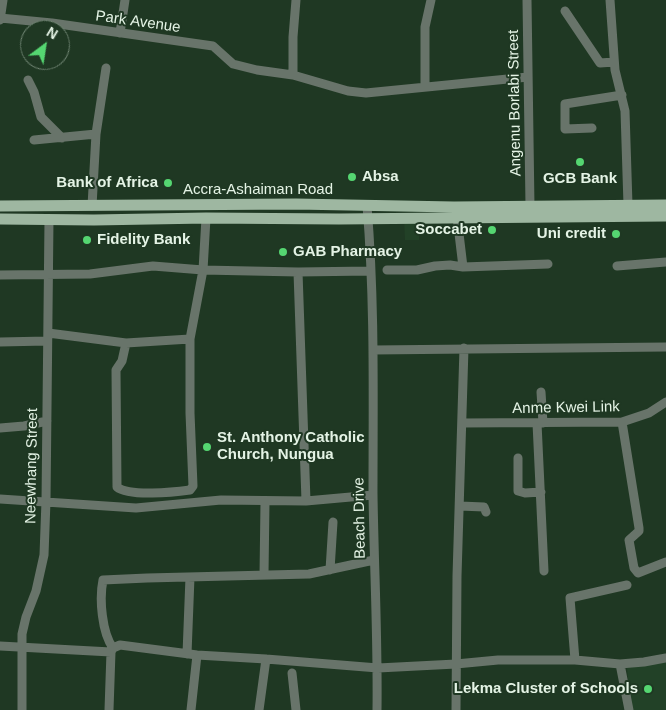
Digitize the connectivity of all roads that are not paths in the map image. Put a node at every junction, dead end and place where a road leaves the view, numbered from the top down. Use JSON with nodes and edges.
{"nodes":[{"id":1,"x":3,"y":0,"type":"edge"},
{"id":2,"x":125,"y":0,"type":"edge"},
{"id":3,"x":296,"y":0,"type":"edge"},
{"id":4,"x":431,"y":0,"type":"edge"},
{"id":5,"x":527,"y":0,"type":"edge"},
{"id":6,"x":610,"y":0,"type":"edge"},
{"id":7,"x":565,"y":11,"type":"dead end"},
{"id":8,"x":0,"y":18,"type":"edge"},
{"id":9,"x":120,"y":33,"type":"junction"},
{"id":10,"x":614,"y":62,"type":"junction"},
{"id":11,"x":106,"y":68,"type":"dead end"},
{"id":12,"x":293,"y":75,"type":"junction"},
{"id":13,"x":528,"y":77,"type":"junction"},
{"id":14,"x":28,"y":80,"type":"dead end"},
{"id":15,"x":425,"y":87,"type":"junction"},
{"id":16,"x":622,"y":95,"type":"junction"},
{"id":17,"x":592,"y":128,"type":"dead end"},
{"id":18,"x":96,"y":134,"type":"junction"},
{"id":19,"x":62,"y":138,"type":"junction"},
{"id":20,"x":34,"y":140,"type":"dead end"},
{"id":21,"x":628,"y":205,"type":"junction"},
{"id":22,"x":0,"y":206,"type":"edge"},
{"id":23,"x":92,"y":206,"type":"junction"},
{"id":24,"x":367,"y":206,"type":"junction"},
{"id":25,"x":530,"y":206,"type":"junction"},
{"id":26,"x":666,"y":206,"type":"edge"},
{"id":27,"x":666,"y":216,"type":"edge"},
{"id":28,"x":457,"y":217,"type":"junction"},
{"id":29,"x":206,"y":218,"type":"junction"},
{"id":30,"x":0,"y":219,"type":"edge"},
{"id":31,"x":368,"y":219,"type":"junction"},
{"id":32,"x":49,"y":220,"type":"junction"},
{"id":33,"x":666,"y":262,"type":"edge"},
{"id":34,"x":548,"y":264,"type":"dead end"},
{"id":35,"x":616,"y":266,"type":"dead end"},
{"id":36,"x":463,"y":267,"type":"junction"},
{"id":37,"x":203,"y":270,"type":"junction"},
{"id":38,"x":370,"y":270,"type":"junction"},
{"id":39,"x":387,"y":270,"type":"dead end"},
{"id":40,"x":298,"y":272,"type":"junction"},
{"id":41,"x":0,"y":275,"type":"edge"},
{"id":42,"x":50,"y":275,"type":"junction"},
{"id":43,"x":47,"y":337,"type":"junction"},
{"id":44,"x":190,"y":339,"type":"junction"},
{"id":45,"x":0,"y":342,"type":"edge"},
{"id":46,"x":126,"y":343,"type":"junction"},
{"id":47,"x":666,"y":347,"type":"edge"},
{"id":48,"x":464,"y":348,"type":"junction"},
{"id":49,"x":373,"y":350,"type":"junction"},
{"id":50,"x":541,"y":392,"type":"dead end"},
{"id":51,"x":666,"y":402,"type":"edge"},
{"id":52,"x":47,"y":421,"type":"junction"},
{"id":53,"x":622,"y":422,"type":"junction"},
{"id":54,"x":540,"y":423,"type":"junction"},
{"id":55,"x":462,"y":424,"type":"junction"},
{"id":56,"x":0,"y":428,"type":"edge"},
{"id":57,"x":518,"y":458,"type":"dead end"},
{"id":58,"x":541,"y":492,"type":"junction"},
{"id":59,"x":374,"y":495,"type":"junction"},
{"id":60,"x":0,"y":499,"type":"edge"},
{"id":61,"x":46,"y":501,"type":"junction"},
{"id":62,"x":265,"y":502,"type":"junction"},
{"id":63,"x":306,"y":502,"type":"junction"},
{"id":64,"x":460,"y":506,"type":"junction"},
{"id":65,"x":486,"y":512,"type":"dead end"},
{"id":66,"x":333,"y":522,"type":"dead end"},
{"id":67,"x":374,"y":560,"type":"junction"},
{"id":68,"x":666,"y":562,"type":"edge"},
{"id":69,"x":330,"y":570,"type":"junction"},
{"id":70,"x":544,"y":571,"type":"dead end"},
{"id":71,"x":264,"y":576,"type":"junction"},
{"id":72,"x":190,"y":577,"type":"junction"},
{"id":73,"x":627,"y":585,"type":"dead end"},
{"id":74,"x":0,"y":646,"type":"edge"},
{"id":75,"x":22,"y":647,"type":"junction"},
{"id":76,"x":112,"y":650,"type":"junction"},
{"id":77,"x":187,"y":654,"type":"junction"},
{"id":78,"x":197,"y":655,"type":"junction"},
{"id":79,"x":666,"y":658,"type":"edge"},
{"id":80,"x":266,"y":659,"type":"junction"},
{"id":81,"x":576,"y":660,"type":"junction"},
{"id":82,"x":456,"y":664,"type":"junction"},
{"id":83,"x":620,"y":664,"type":"junction"},
{"id":84,"x":378,"y":668,"type":"junction"},
{"id":85,"x":292,"y":673,"type":"dead end"},
{"id":86,"x":22,"y":710,"type":"edge"},
{"id":87,"x":109,"y":710,"type":"edge"},
{"id":88,"x":191,"y":710,"type":"edge"},
{"id":89,"x":259,"y":710,"type":"edge"},
{"id":90,"x":296,"y":710,"type":"edge"},
{"id":91,"x":377,"y":710,"type":"edge"},
{"id":92,"x":456,"y":710,"type":"edge"},
{"id":93,"x":629,"y":710,"type":"edge"}],
"edges":[{"from":1,"to":8,"type":"street"},
{"from":2,"to":9,"type":"street"},
{"from":3,"to":12,"type":"street"},
{"from":4,"to":15,"type":"street"},
{"from":5,"to":13,"type":"street","name":"Angenu Borlabi Street"},
{"from":6,"to":10,"type":"street"},
{"from":7,"to":10,"type":"street"},
{"from":8,"to":9,"type":"street","name":"Park Avenue"},
{"from":9,"to":12,"type":"street","name":"Park Avenue"},
{"from":10,"to":16,"type":"street"},
{"from":11,"to":18,"type":"street"},
{"from":12,"to":15,"type":"street"},
{"from":13,"to":15,"type":"street"},
{"from":13,"to":25,"type":"street","name":"Angenu Borlabi Street"},
{"from":14,"to":19,"type":"street"},
{"from":16,"to":17,"type":"street"},
{"from":16,"to":21,"type":"street"},
{"from":18,"to":19,"type":"street"},
{"from":18,"to":23,"type":"street"},
{"from":19,"to":20,"type":"street"},
{"from":21,"to":25,"type":"main road","name":"Accra-Ashaiman Road"},
{"from":21,"to":26,"type":"main road","name":"Accra-Ashaiman Road"},
{"from":22,"to":23,"type":"main road","name":"Accra-Ashaiman Road"},
{"from":23,"to":24,"type":"main road","name":"Accra-Ashaiman Road"},
{"from":24,"to":25,"type":"main road","name":"Accra-Ashaiman Road"},
{"from":24,"to":31,"type":"street","name":"Beach Drive"},
{"from":27,"to":28,"type":"main road","name":"Accra-Ashaiman Road"},
{"from":28,"to":31,"type":"main road","name":"Accra-Ashaiman Road"},
{"from":28,"to":36,"type":"street"},
{"from":29,"to":31,"type":"main road","name":"Accra-Ashaiman Road"},
{"from":29,"to":32,"type":"main road","name":"Accra-Ashaiman Road"},
{"from":29,"to":37,"type":"street"},
{"from":30,"to":32,"type":"main road","name":"Accra-Ashaiman Road"},
{"from":31,"to":38,"type":"street","name":"Beach Drive"},
{"from":32,"to":42,"type":"street","name":"Neewhang Street"},
{"from":33,"to":35,"type":"street"},
{"from":34,"to":36,"type":"street"},
{"from":36,"to":39,"type":"street"},
{"from":37,"to":40,"type":"street"},
{"from":37,"to":42,"type":"street"},
{"from":37,"to":44,"type":"street"},
{"from":38,"to":40,"type":"street"},
{"from":38,"to":49,"type":"street","name":"Beach Drive"},
{"from":40,"to":63,"type":"street"},
{"from":41,"to":42,"type":"street"},
{"from":42,"to":43,"type":"street","name":"Neewhang Street"},
{"from":43,"to":45,"type":"street"},
{"from":43,"to":46,"type":"street"},
{"from":43,"to":52,"type":"street","name":"Neewhang Street"},
{"from":44,"to":46,"type":"street"},
{"from":44,"to":46,"type":"street"},
{"from":47,"to":48,"type":"street"},
{"from":48,"to":49,"type":"street"},
{"from":48,"to":55,"type":"street"},
{"from":49,"to":59,"type":"street","name":"Beach Drive"},
{"from":50,"to":54,"type":"street"},
{"from":51,"to":53,"type":"street","name":"Anme Kwei Link"},
{"from":52,"to":56,"type":"street"},
{"from":52,"to":61,"type":"street","name":"Neewhang Street"},
{"from":53,"to":54,"type":"street","name":"Anme Kwei Link"},
{"from":53,"to":68,"type":"street"},
{"from":54,"to":55,"type":"street","name":"Anme Kwei Link"},
{"from":54,"to":58,"type":"street"},
{"from":55,"to":64,"type":"street"},
{"from":57,"to":58,"type":"street"},
{"from":58,"to":70,"type":"street"},
{"from":59,"to":63,"type":"street"},
{"from":59,"to":67,"type":"street","name":"Beach Drive"},
{"from":60,"to":61,"type":"street"},
{"from":61,"to":62,"type":"street"},
{"from":61,"to":75,"type":"street","name":"Neewhang Street"},
{"from":62,"to":63,"type":"street"},
{"from":62,"to":71,"type":"street"},
{"from":64,"to":65,"type":"street"},
{"from":64,"to":82,"type":"street"},
{"from":66,"to":69,"type":"street"},
{"from":67,"to":69,"type":"street"},
{"from":67,"to":84,"type":"street","name":"Beach Drive"},
{"from":69,"to":71,"type":"street"},
{"from":71,"to":72,"type":"street"},
{"from":72,"to":76,"type":"street"},
{"from":72,"to":77,"type":"street"},
{"from":73,"to":81,"type":"street"},
{"from":74,"to":75,"type":"street"},
{"from":75,"to":76,"type":"street"},
{"from":75,"to":86,"type":"street","name":"Neewhang Street"},
{"from":76,"to":77,"type":"street"},
{"from":76,"to":87,"type":"street"},
{"from":77,"to":78,"type":"street"},
{"from":78,"to":80,"type":"street"},
{"from":78,"to":88,"type":"street"},
{"from":79,"to":83,"type":"street"},
{"from":80,"to":84,"type":"street"},
{"from":80,"to":89,"type":"street"},
{"from":81,"to":82,"type":"street"},
{"from":81,"to":83,"type":"street"},
{"from":82,"to":84,"type":"street"},
{"from":82,"to":92,"type":"street"},
{"from":83,"to":93,"type":"street"},
{"from":84,"to":91,"type":"street","name":"Beach Drive"},
{"from":85,"to":90,"type":"street"}]}
